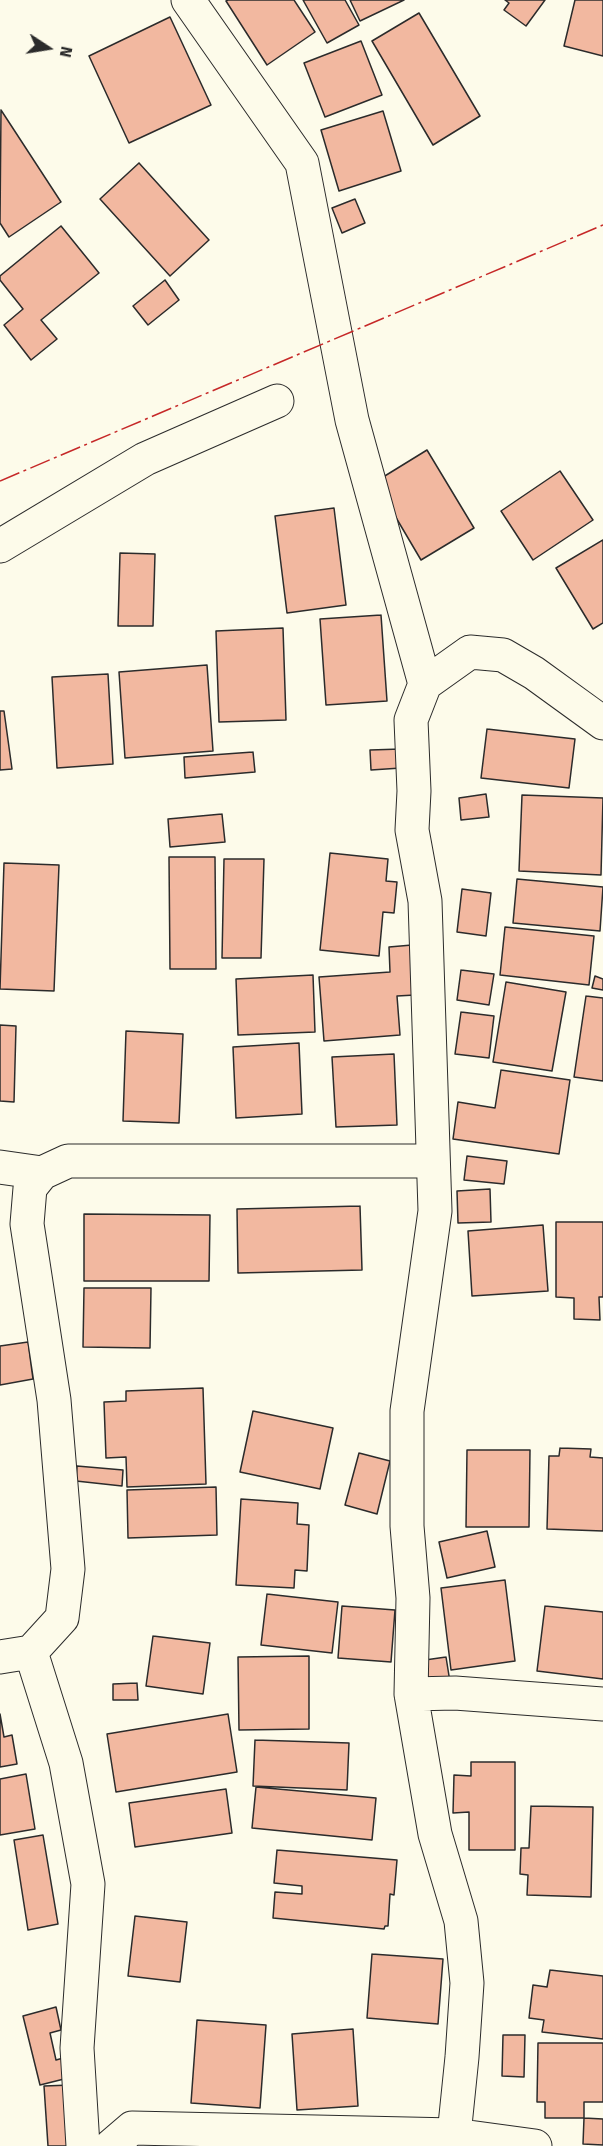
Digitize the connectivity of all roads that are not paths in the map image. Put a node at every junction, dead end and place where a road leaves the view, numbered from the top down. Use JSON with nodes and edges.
{"nodes":[{"id":1,"x":188,"y":0,"type":"edge"},
{"id":2,"x":277,"y":401,"type":"dead end"},
{"id":3,"x":0,"y":546,"type":"edge"},
{"id":4,"x":425,"y":684,"type":"junction"},
{"id":5,"x":603,"y":723,"type":"edge"},
{"id":6,"x":433,"y":1161,"type":"junction"},
{"id":7,"x":0,"y":1167,"type":"edge"},
{"id":8,"x":42,"y":1173,"type":"junction"},
{"id":9,"x":16,"y":1655,"type":"edge"},
{"id":10,"x":411,"y":1694,"type":"junction"},
{"id":11,"x":603,"y":1704,"type":"edge"},
{"id":12,"x":454,"y":2135,"type":"junction"},
{"id":13,"x":83,"y":2146,"type":"edge"},
{"id":14,"x":111,"y":2146,"type":"edge"},
{"id":15,"x":535,"y":2146,"type":"edge"}],
"edges":[{"from":1,"to":4,"type":"street"},
{"from":2,"to":3,"type":"street"},
{"from":4,"to":5,"type":"street"},
{"from":4,"to":6,"type":"street"},
{"from":6,"to":8,"type":"street"},
{"from":6,"to":10,"type":"street"},
{"from":7,"to":8,"type":"street"},
{"from":8,"to":9,"type":"street"},
{"from":9,"to":13,"type":"street"},
{"from":10,"to":11,"type":"street"},
{"from":10,"to":12,"type":"street"},
{"from":12,"to":14,"type":"street"},
{"from":12,"to":15,"type":"street"}]}
